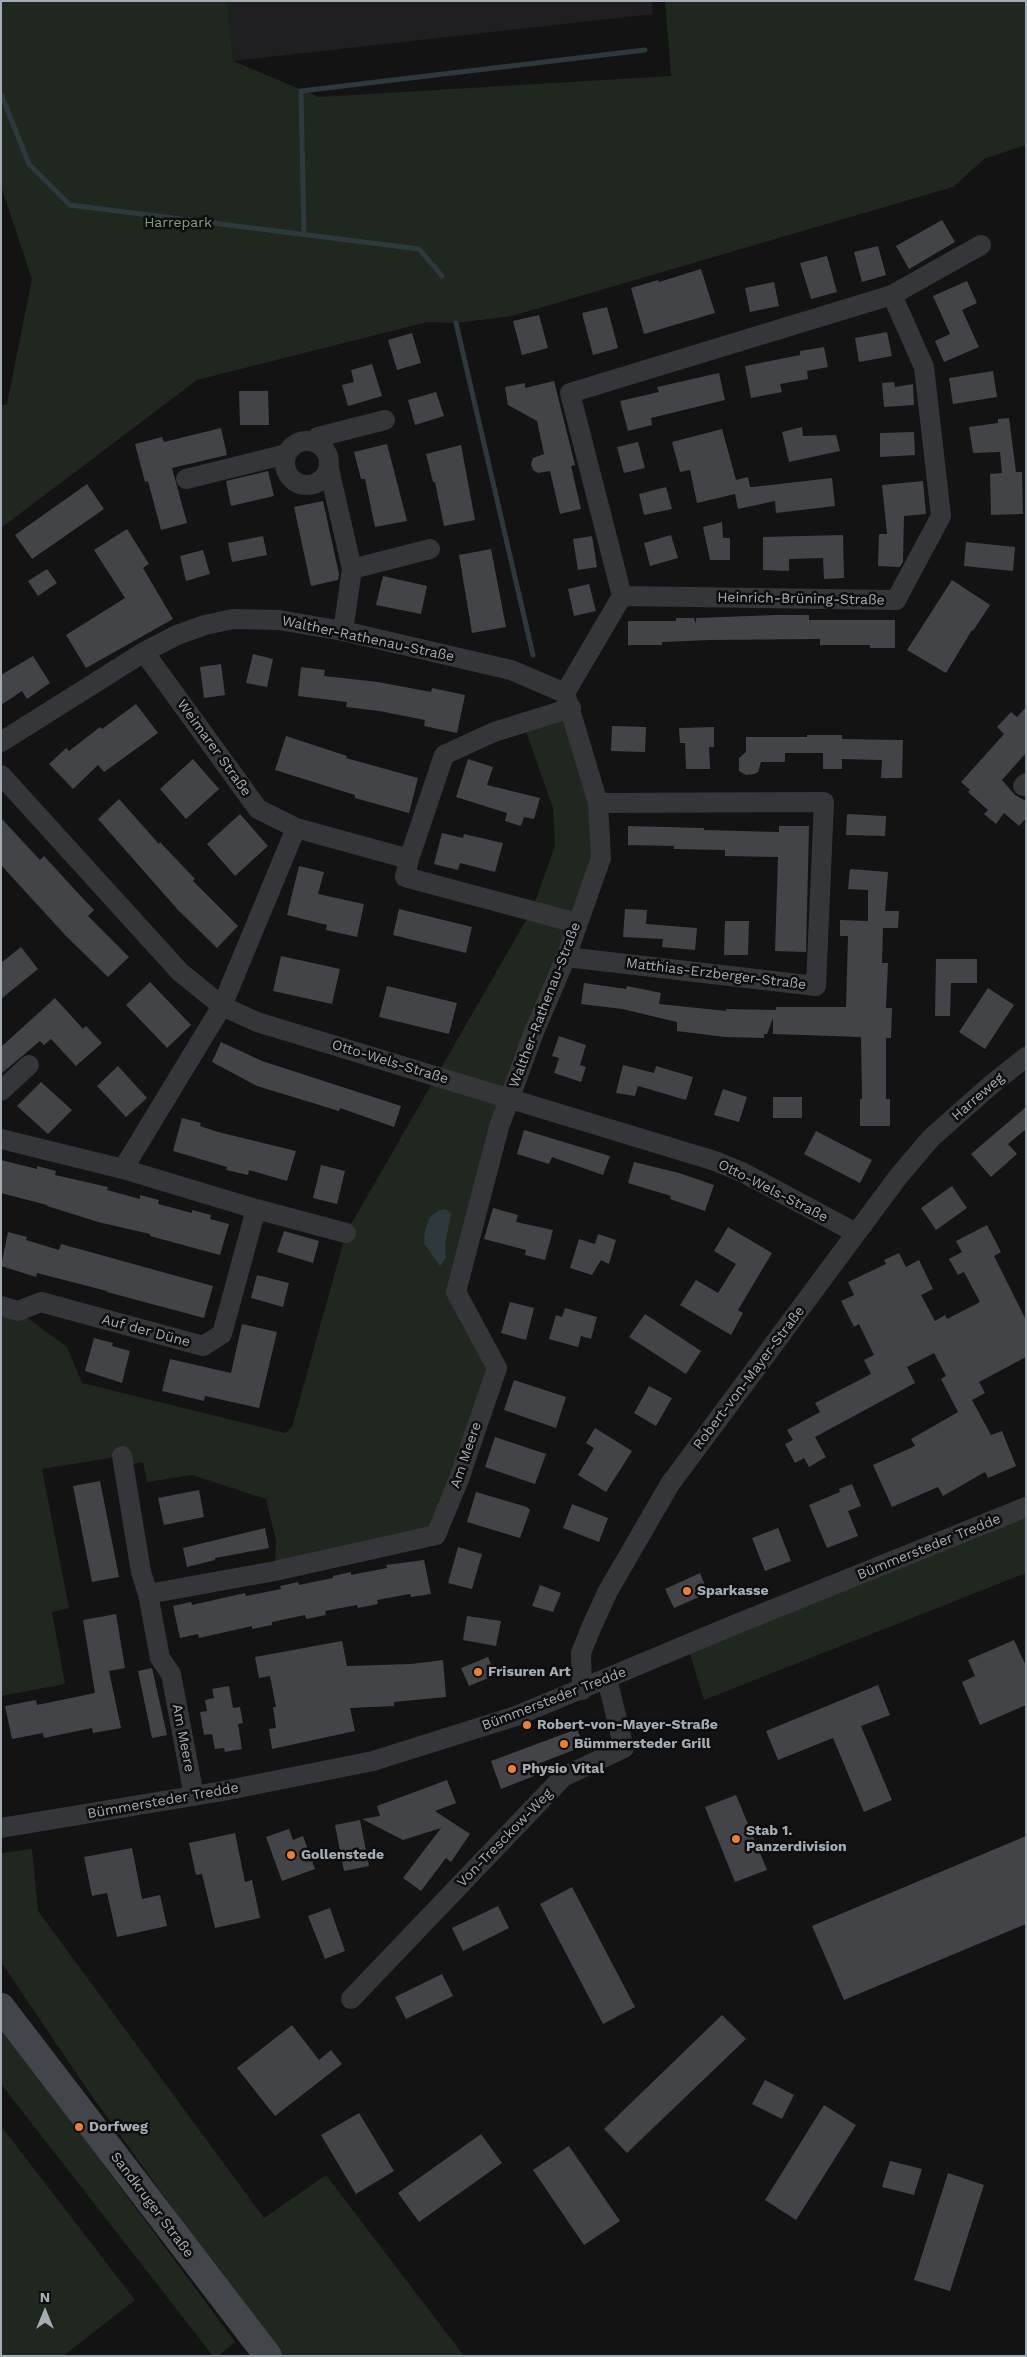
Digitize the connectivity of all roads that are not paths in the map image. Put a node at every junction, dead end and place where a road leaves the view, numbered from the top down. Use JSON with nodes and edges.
{"nodes":[{"id":1,"x":981,"y":245,"type":"dead end"},
{"id":2,"x":892,"y":295,"type":"junction"},
{"id":3,"x":385,"y":420,"type":"dead end"},
{"id":4,"x":316,"y":442,"type":"junction"},
{"id":5,"x":287,"y":454,"type":"junction"},
{"id":6,"x":329,"y":469,"type":"junction"},
{"id":7,"x":186,"y":479,"type":"dead end"},
{"id":8,"x":430,"y":549,"type":"dead end"},
{"id":9,"x":352,"y":569,"type":"junction"},
{"id":10,"x":622,"y":596,"type":"junction"},
{"id":11,"x":343,"y":631,"type":"junction"},
{"id":12,"x":144,"y":652,"type":"junction"},
{"id":13,"x":568,"y":700,"type":"junction"},
{"id":14,"x":1,"y":742,"type":"edge"},
{"id":15,"x":2,"y":778,"type":"edge"},
{"id":16,"x":598,"y":803,"type":"junction"},
{"id":17,"x":296,"y":828,"type":"junction"},
{"id":18,"x":409,"y":859,"type":"junction"},
{"id":19,"x":577,"y":923,"type":"junction"},
{"id":20,"x":566,"y":957,"type":"junction"},
{"id":21,"x":222,"y":1006,"type":"junction"},
{"id":22,"x":1026,"y":1057,"type":"edge"},
{"id":23,"x":29,"y":1065,"type":"dead end"},
{"id":24,"x":1,"y":1091,"type":"edge"},
{"id":25,"x":509,"y":1099,"type":"junction"},
{"id":26,"x":931,"y":1138,"type":"joint"},
{"id":27,"x":1,"y":1139,"type":"edge"},
{"id":28,"x":123,"y":1169,"type":"junction"},
{"id":29,"x":256,"y":1209,"type":"junction"},
{"id":30,"x":346,"y":1233,"type":"dead end"},
{"id":31,"x":856,"y":1233,"type":"junction"},
{"id":32,"x":1,"y":1306,"type":"edge"},
{"id":33,"x":122,"y":1456,"type":"dead end"},
{"id":34,"x":1026,"y":1507,"type":"edge"},
{"id":35,"x":148,"y":1594,"type":"junction"},
{"id":36,"x":607,"y":1679,"type":"junction"},
{"id":37,"x":582,"y":1690,"type":"junction"},
{"id":38,"x":194,"y":1796,"type":"junction"},
{"id":39,"x":1,"y":1828,"type":"edge"},
{"id":40,"x":351,"y":1999,"type":"dead end"},
{"id":41,"x":1,"y":2007,"type":"edge"},
{"id":42,"x":268,"y":2356,"type":"edge"}],
"edges":[{"from":1,"to":2,"type":"street"},
{"from":2,"to":10,"type":"street"},
{"from":2,"to":10,"type":"street","name":"Heinrich-Brüning-Straße"},
{"from":3,"to":4,"type":"street"},
{"from":4,"to":5,"type":"street"},
{"from":4,"to":6,"type":"street"},
{"from":5,"to":6,"type":"street"},
{"from":5,"to":7,"type":"street"},
{"from":6,"to":9,"type":"street"},
{"from":8,"to":9,"type":"street"},
{"from":9,"to":11,"type":"street"},
{"from":10,"to":13,"type":"street"},
{"from":11,"to":12,"type":"street","name":"Walther-Rathenau-Straße"},
{"from":11,"to":13,"type":"street","name":"Walther-Rathenau-Straße"},
{"from":12,"to":14,"type":"street","name":"Walther-Rathenau-Straße"},
{"from":12,"to":17,"type":"street","name":"Weimarer Straße"},
{"from":13,"to":16,"type":"street","name":"Walther-Rathenau-Straße"},
{"from":13,"to":18,"type":"street"},
{"from":15,"to":21,"type":"street","name":"Otto-Wels-Straße"},
{"from":16,"to":19,"type":"street","name":"Walther-Rathenau-Straße"},
{"from":16,"to":20,"type":"street","name":"Matthias-Erzberger-Straße"},
{"from":17,"to":18,"type":"street","name":"Weimarer Straße"},
{"from":17,"to":21,"type":"street"},
{"from":18,"to":19,"type":"street"},
{"from":19,"to":20,"type":"street","name":"Walther-Rathenau-Straße"},
{"from":20,"to":25,"type":"street","name":"Walther-Rathenau-Straße"},
{"from":21,"to":25,"type":"street","name":"Otto-Wels-Straße"},
{"from":21,"to":28,"type":"street"},
{"from":22,"to":26,"type":"street","name":"Harreweg"},
{"from":23,"to":24,"type":"street"},
{"from":25,"to":31,"type":"street","name":"Otto-Wels-Straße"},
{"from":25,"to":35,"type":"street","name":"Am Meere"},
{"from":26,"to":31,"type":"street","name":"Robert-von-Mayer-Straße"},
{"from":27,"to":28,"type":"street"},
{"from":28,"to":29,"type":"street"},
{"from":29,"to":30,"type":"street"},
{"from":29,"to":32,"type":"street","name":"Auf der Düne"},
{"from":31,"to":37,"type":"street","name":"Robert-von-Mayer-Straße"},
{"from":33,"to":35,"type":"street","name":"Am Meere"},
{"from":34,"to":36,"type":"street","name":"Bümmersteder Tredde"},
{"from":35,"to":38,"type":"street","name":"Am Meere"},
{"from":36,"to":37,"type":"street","name":"Bümmersteder Tredde"},
{"from":36,"to":40,"type":"street","name":"Von-Tresckow-Weg"},
{"from":37,"to":38,"type":"street","name":"Bümmersteder Tredde"},
{"from":38,"to":39,"type":"street","name":"Bümmersteder Tredde"},
{"from":41,"to":42,"type":"street","name":"Sandkruger Straße"}]}
